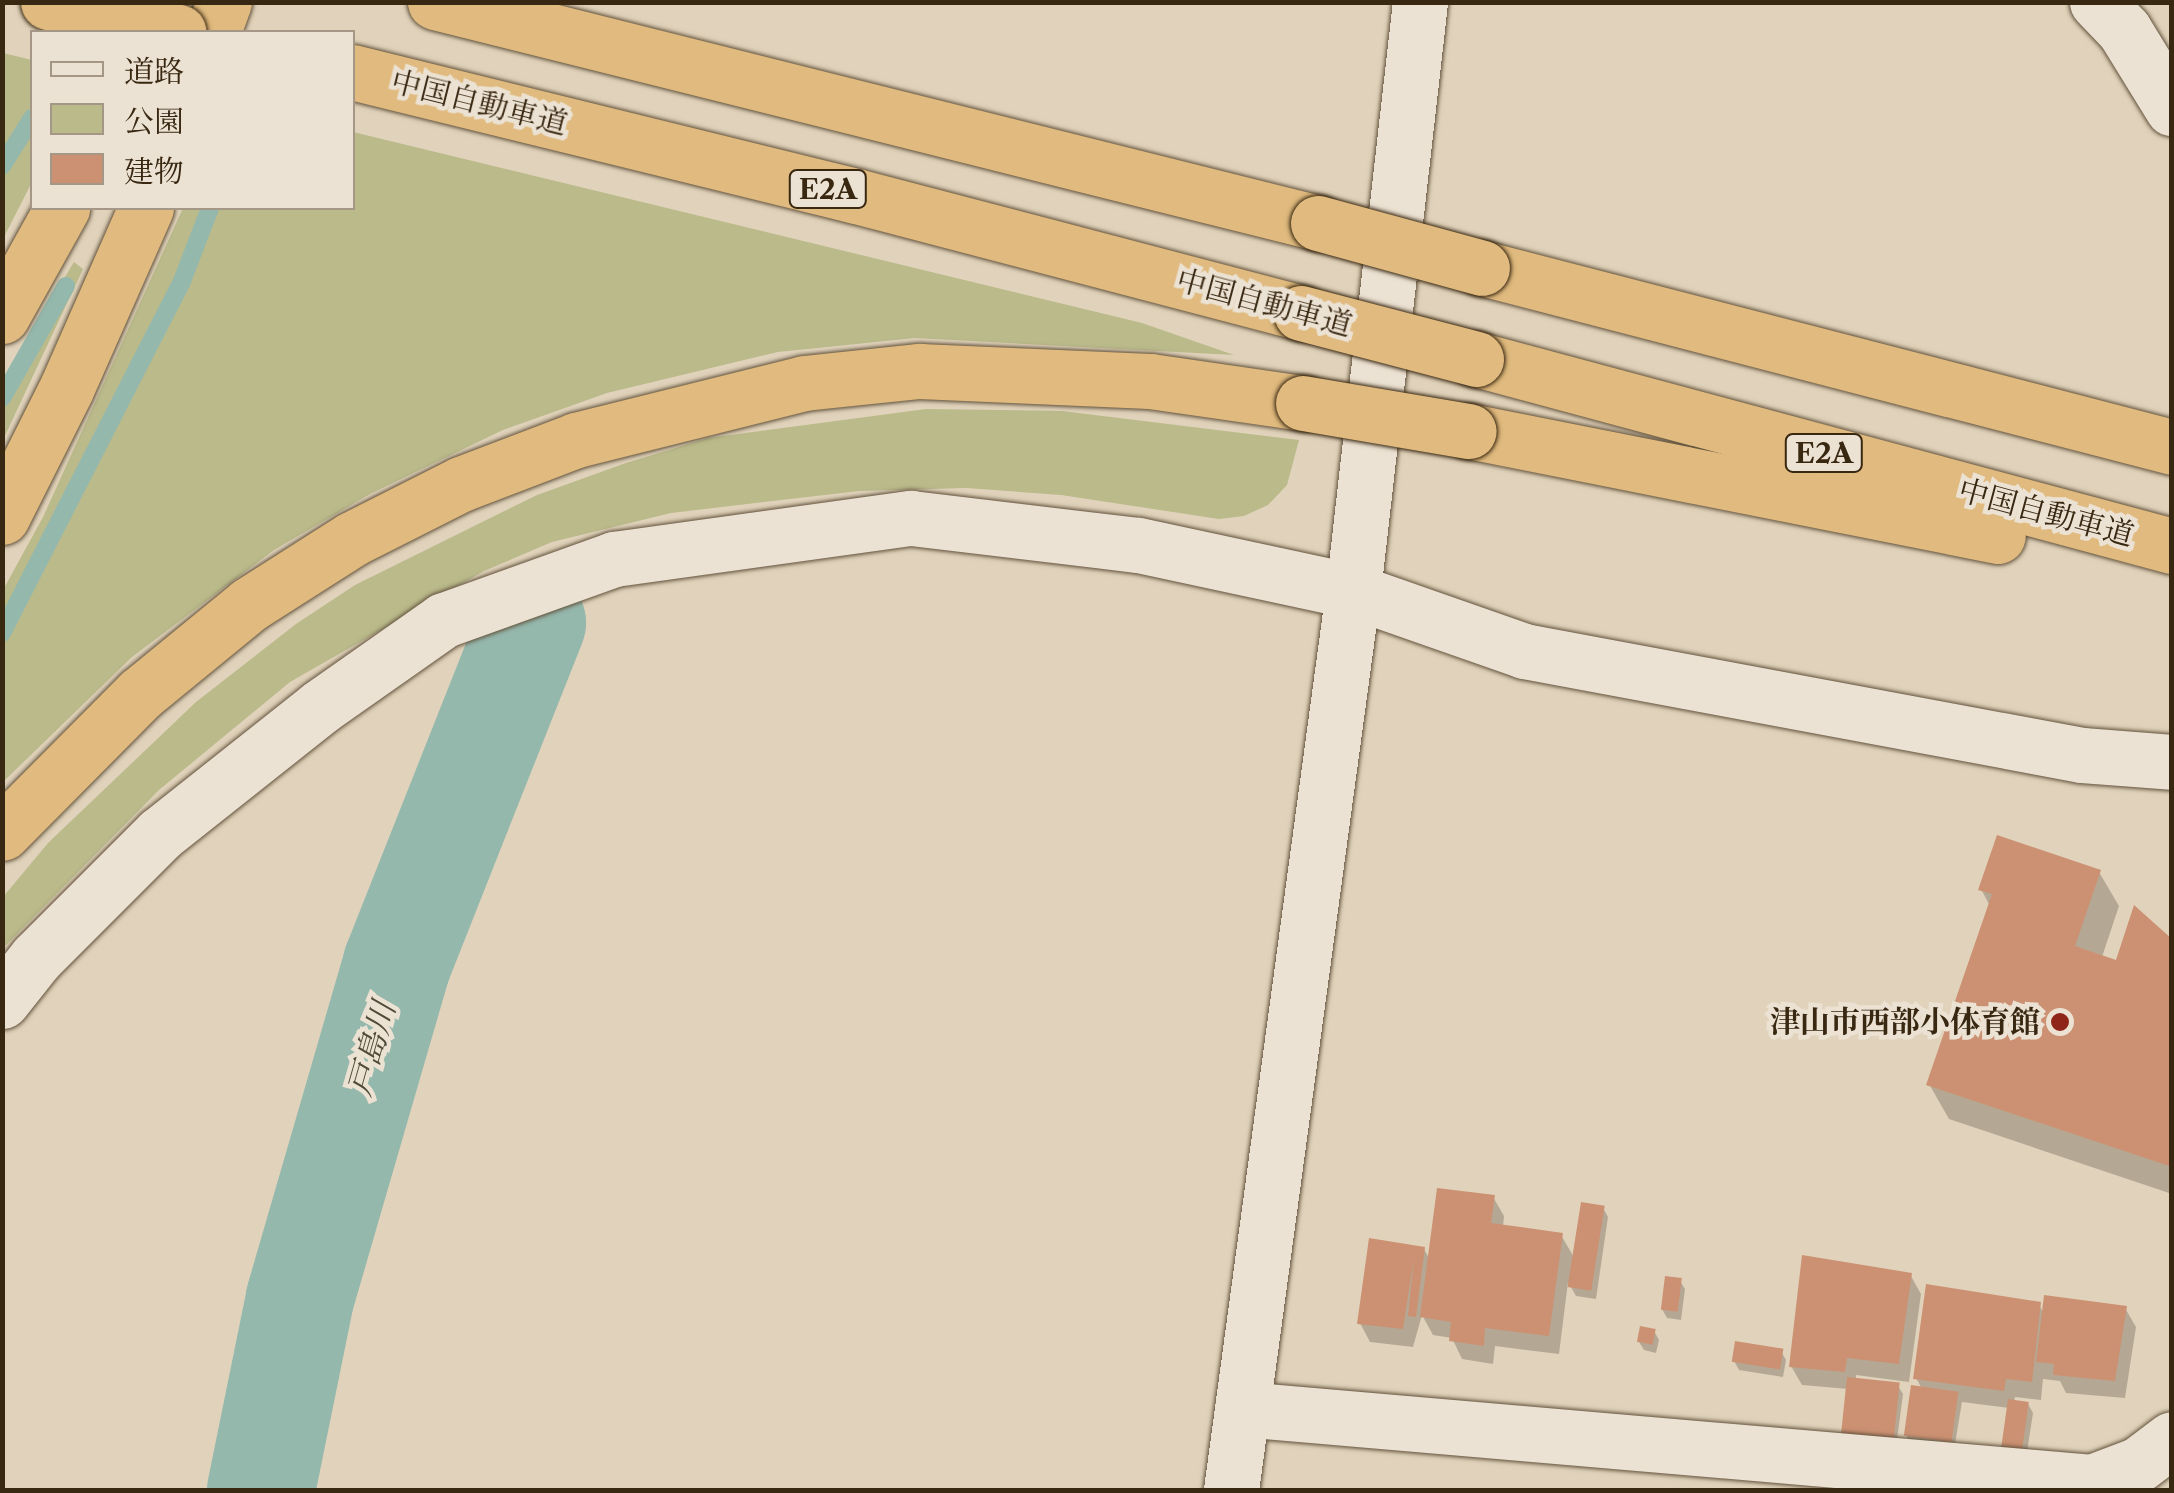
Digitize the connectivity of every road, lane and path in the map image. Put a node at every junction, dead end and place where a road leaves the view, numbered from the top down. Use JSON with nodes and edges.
{"nodes":[{"id":1,"x":48,"y":2,"type":"edge"},
{"id":2,"x":150,"y":2,"type":"edge"},
{"id":3,"x":224,"y":2,"type":"edge"},
{"id":4,"x":435,"y":2,"type":"edge"},
{"id":5,"x":523,"y":2,"type":"edge"},
{"id":6,"x":1420,"y":2,"type":"edge"},
{"id":7,"x":2096,"y":2,"type":"edge"},
{"id":8,"x":140,"y":30,"type":"edge"},
{"id":9,"x":171,"y":30,"type":"edge"},
{"id":10,"x":215,"y":30,"type":"edge"},
{"id":11,"x":355,"y":73,"type":"edge"},
{"id":12,"x":2172,"y":108,"type":"edge"},
{"id":13,"x":1148,"y":177,"type":"junction"},
{"id":14,"x":61,"y":210,"type":"edge"},
{"id":15,"x":145,"y":210,"type":"edge"},
{"id":16,"x":2,"y":316,"type":"edge"},
{"id":17,"x":2172,"y":447,"type":"edge"},
{"id":18,"x":2,"y":517,"type":"edge"},
{"id":19,"x":2172,"y":546,"type":"edge"},
{"id":20,"x":2172,"y":574,"type":"edge"},
{"id":21,"x":1353,"y":591,"type":"junction"},
{"id":22,"x":2172,"y":762,"type":"edge"},
{"id":23,"x":2,"y":833,"type":"edge"},
{"id":24,"x":2,"y":1001,"type":"edge"},
{"id":25,"x":1242,"y":1409,"type":"junction"},
{"id":26,"x":2167,"y":1466,"type":"edge"},
{"id":27,"x":1231,"y":1490,"type":"edge"}],
"edges":[{"from":1,"to":9,"type":"highway","bridge":true},
{"from":2,"to":8,"type":"highway"},
{"from":3,"to":10,"type":"highway"},
{"from":4,"to":13,"type":"highway"},
{"from":5,"to":13,"type":"highway"},
{"from":6,"to":21,"type":"street"},
{"from":7,"to":12,"type":"street"},
{"from":11,"to":19,"type":"highway","name":"中国自動車道","number":"E2A","bridge":true},
{"from":13,"to":17,"type":"highway","bridge":true},
{"from":14,"to":16,"type":"highway"},
{"from":15,"to":18,"type":"highway"},
{"from":20,"to":23,"type":"highway","bridge":true},
{"from":21,"to":22,"type":"street"},
{"from":21,"to":24,"type":"street"},
{"from":21,"to":25,"type":"street"},
{"from":25,"to":26,"type":"street"},
{"from":25,"to":27,"type":"street"}]}
